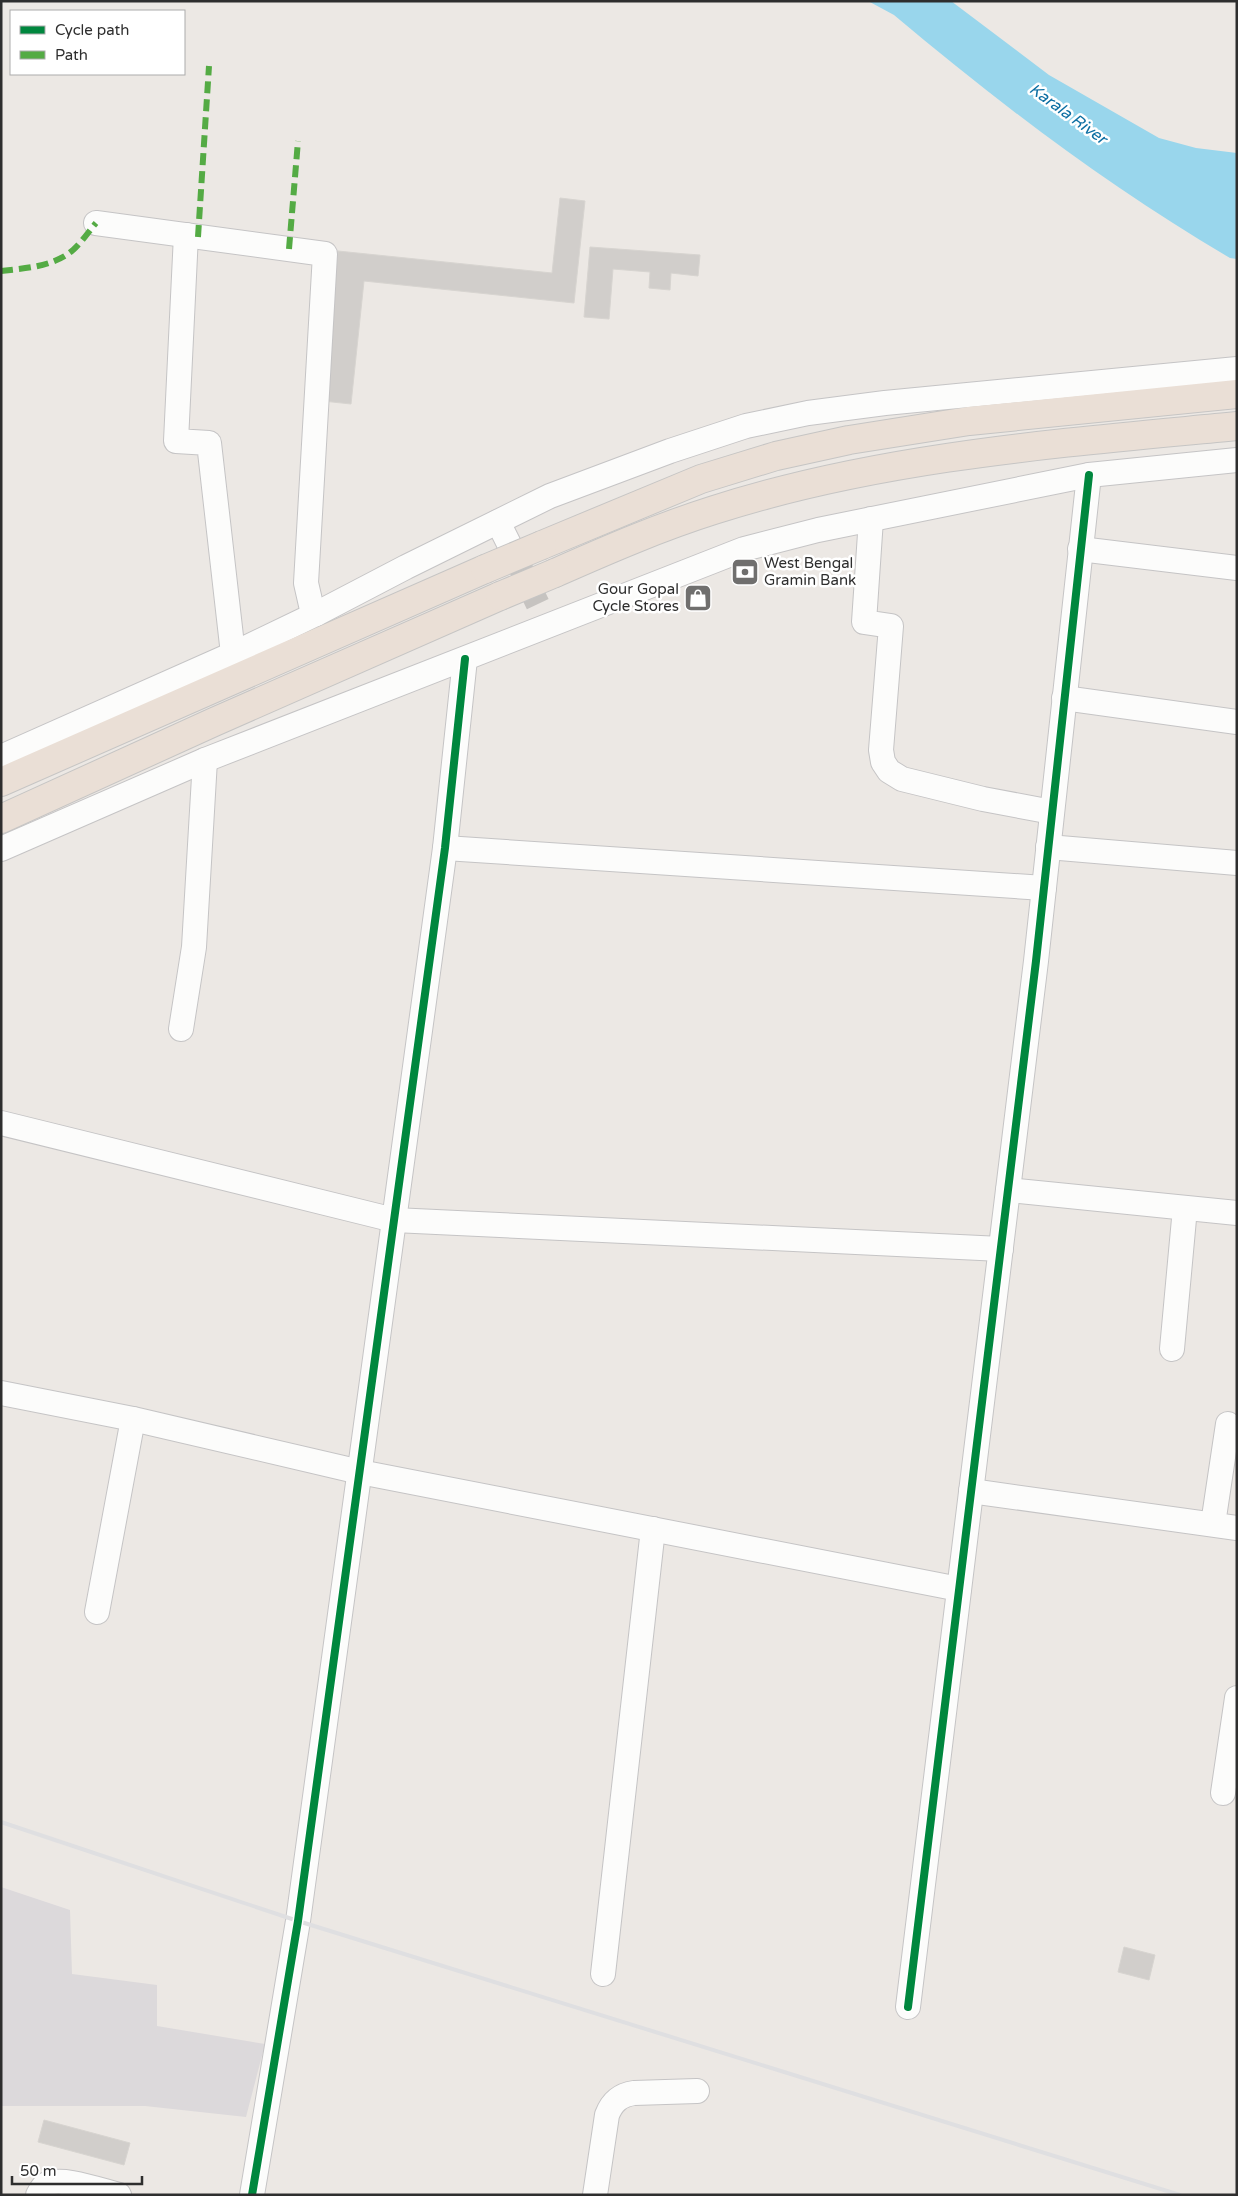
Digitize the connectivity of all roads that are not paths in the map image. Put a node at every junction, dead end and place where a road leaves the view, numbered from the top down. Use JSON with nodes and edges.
{"nodes":[{"id":1,"x":96,"y":222,"type":"dead end"},
{"id":2,"x":186,"y":235,"type":"junction"},
{"id":3,"x":1237,"y":369,"type":"edge"},
{"id":4,"x":1237,"y":394,"type":"edge"},
{"id":5,"x":1237,"y":426,"type":"edge"},
{"id":6,"x":1237,"y":460,"type":"edge"},
{"id":7,"x":1088,"y":476,"type":"junction"},
{"id":8,"x":870,"y":519,"type":"junction"},
{"id":9,"x":498,"y":522,"type":"junction"},
{"id":10,"x":1080,"y":549,"type":"junction"},
{"id":11,"x":512,"y":550,"type":"tunnel mouth"},
{"id":12,"x":1237,"y":568,"type":"edge"},
{"id":13,"x":316,"y":614,"type":"junction"},
{"id":14,"x":233,"y":654,"type":"junction"},
{"id":15,"x":465,"y":659,"type":"junction"},
{"id":16,"x":1064,"y":698,"type":"junction"},
{"id":17,"x":1237,"y":722,"type":"edge"},
{"id":18,"x":1,"y":757,"type":"edge"},
{"id":19,"x":205,"y":760,"type":"junction"},
{"id":20,"x":1,"y":782,"type":"edge"},
{"id":21,"x":1052,"y":812,"type":"junction"},
{"id":22,"x":1,"y":819,"type":"edge"},
{"id":23,"x":1048,"y":847,"type":"junction"},
{"id":24,"x":445,"y":848,"type":"junction"},
{"id":25,"x":1,"y":849,"type":"edge"},
{"id":26,"x":1237,"y":863,"type":"edge"},
{"id":27,"x":1044,"y":888,"type":"junction"},
{"id":28,"x":181,"y":1029,"type":"dead end"},
{"id":29,"x":1,"y":1123,"type":"edge"},
{"id":30,"x":1008,"y":1190,"type":"junction"},
{"id":31,"x":1185,"y":1208,"type":"junction"},
{"id":32,"x":1237,"y":1213,"type":"edge"},
{"id":33,"x":394,"y":1220,"type":"junction"},
{"id":34,"x":1001,"y":1249,"type":"junction"},
{"id":35,"x":1172,"y":1349,"type":"dead end"},
{"id":36,"x":1,"y":1393,"type":"edge"},
{"id":37,"x":133,"y":1419,"type":"junction"},
{"id":38,"x":1228,"y":1424,"type":"dead end"},
{"id":39,"x":360,"y":1472,"type":"junction"},
{"id":40,"x":971,"y":1492,"type":"junction"},
{"id":41,"x":1213,"y":1524,"type":"junction"},
{"id":42,"x":1237,"y":1528,"type":"edge"},
{"id":43,"x":653,"y":1529,"type":"junction"},
{"id":44,"x":959,"y":1590,"type":"junction"},
{"id":45,"x":97,"y":1612,"type":"dead end"},
{"id":46,"x":1237,"y":1698,"type":"edge"},
{"id":47,"x":1223,"y":1793,"type":"dead end"},
{"id":48,"x":604,"y":1974,"type":"dead end"},
{"id":49,"x":908,"y":2007,"type":"dead end"},
{"id":50,"x":697,"y":2091,"type":"dead end"},
{"id":51,"x":38,"y":2195,"type":"edge"},
{"id":52,"x":119,"y":2195,"type":"edge"},
{"id":53,"x":252,"y":2195,"type":"edge"},
{"id":54,"x":595,"y":2195,"type":"edge"}],
"edges":[{"from":1,"to":2,"type":"street"},
{"from":2,"to":13,"type":"street"},
{"from":2,"to":14,"type":"street"},
{"from":3,"to":9,"type":"street"},
{"from":4,"to":20,"type":"highway","bridge":true},
{"from":5,"to":22,"type":"highway","bridge":true},
{"from":6,"to":7,"type":"street"},
{"from":7,"to":8,"type":"street"},
{"from":7,"to":10,"type":"street"},
{"from":8,"to":15,"type":"street"},
{"from":8,"to":21,"type":"street"},
{"from":9,"to":11,"type":"street"},
{"from":9,"to":13,"type":"street"},
{"from":10,"to":12,"type":"street"},
{"from":10,"to":16,"type":"street"},
{"from":13,"to":14,"type":"street"},
{"from":14,"to":18,"type":"street"},
{"from":15,"to":19,"type":"street"},
{"from":15,"to":24,"type":"street"},
{"from":16,"to":17,"type":"street"},
{"from":16,"to":21,"type":"street"},
{"from":19,"to":25,"type":"street"},
{"from":19,"to":28,"type":"street"},
{"from":21,"to":23,"type":"street"},
{"from":23,"to":26,"type":"street"},
{"from":23,"to":27,"type":"street"},
{"from":24,"to":27,"type":"street"},
{"from":24,"to":33,"type":"street"},
{"from":27,"to":30,"type":"street"},
{"from":29,"to":33,"type":"street"},
{"from":30,"to":31,"type":"street"},
{"from":30,"to":34,"type":"street"},
{"from":31,"to":32,"type":"street"},
{"from":31,"to":35,"type":"street"},
{"from":33,"to":34,"type":"street"},
{"from":33,"to":39,"type":"street"},
{"from":34,"to":40,"type":"street"},
{"from":36,"to":37,"type":"street"},
{"from":37,"to":39,"type":"street"},
{"from":37,"to":45,"type":"street"},
{"from":38,"to":41,"type":"street"},
{"from":39,"to":43,"type":"street"},
{"from":39,"to":53,"type":"street"},
{"from":40,"to":41,"type":"street"},
{"from":40,"to":44,"type":"street"},
{"from":41,"to":42,"type":"street"},
{"from":43,"to":44,"type":"street"},
{"from":43,"to":48,"type":"street"},
{"from":44,"to":49,"type":"street"},
{"from":46,"to":47,"type":"street"},
{"from":50,"to":54,"type":"street"},
{"from":51,"to":52,"type":"street"}]}
